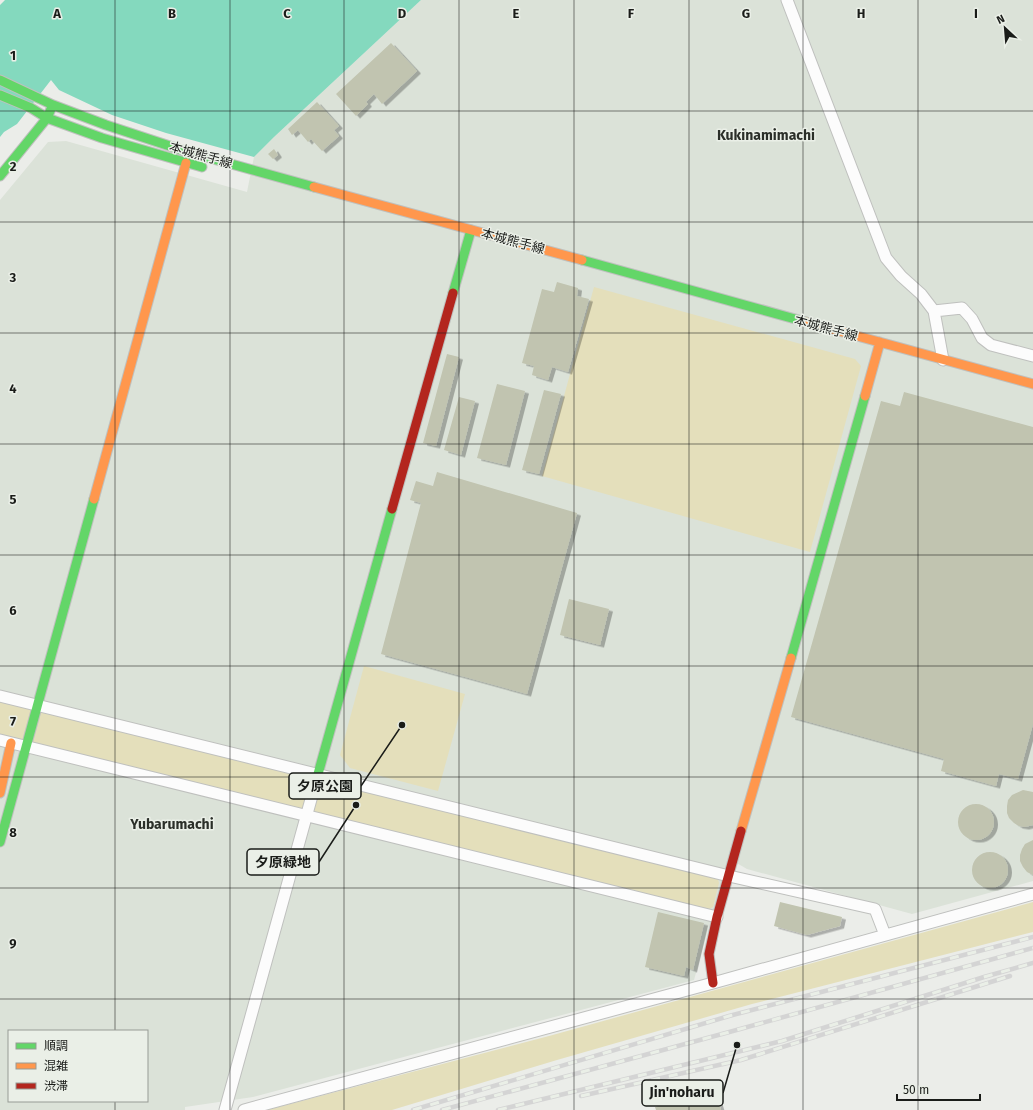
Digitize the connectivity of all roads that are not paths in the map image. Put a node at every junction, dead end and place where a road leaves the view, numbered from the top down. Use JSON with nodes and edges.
{"nodes":[{"id":1,"x":787,"y":0,"type":"edge"},
{"id":2,"x":0,"y":80,"type":"edge"},
{"id":3,"x":0,"y":95,"type":"edge"},
{"id":4,"x":53,"y":105,"type":"junction"},
{"id":5,"x":47,"y":118,"type":"junction"},
{"id":6,"x":186,"y":163,"type":"junction"},
{"id":7,"x":209,"y":170,"type":"dead end"},
{"id":8,"x":0,"y":176,"type":"edge"},
{"id":9,"x":400,"y":220,"type":"dead end"},
{"id":10,"x":470,"y":234,"type":"junction"},
{"id":11,"x":934,"y":311,"type":"junction"},
{"id":12,"x":878,"y":347,"type":"junction"},
{"id":13,"x":1033,"y":356,"type":"edge"},
{"id":14,"x":938,"y":365,"type":"junction"},
{"id":15,"x":1033,"y":384,"type":"edge"},
{"id":16,"x":0,"y":696,"type":"edge"},
{"id":17,"x":37,"y":705,"type":"junction"},
{"id":18,"x":0,"y":740,"type":"edge"},
{"id":19,"x":11,"y":743,"type":"junction"},
{"id":20,"x":26,"y":747,"type":"junction"},
{"id":21,"x":318,"y":774,"type":"junction"},
{"id":22,"x":0,"y":793,"type":"edge"},
{"id":23,"x":307,"y":816,"type":"junction"},
{"id":24,"x":0,"y":842,"type":"edge"},
{"id":25,"x":729,"y":876,"type":"junction"},
{"id":26,"x":1033,"y":894,"type":"edge"},
{"id":27,"x":717,"y":917,"type":"junction"},
{"id":28,"x":885,"y":935,"type":"junction"},
{"id":29,"x":713,"y":983,"type":"junction"},
{"id":30,"x":225,"y":1110,"type":"edge"},
{"id":31,"x":244,"y":1110,"type":"edge"}],
"edges":[{"from":1,"to":11,"type":"street"},
{"from":2,"to":4,"type":"street","name":"本城熊手線"},
{"from":3,"to":5,"type":"street","name":"本城熊手線"},
{"from":4,"to":5,"type":"street"},
{"from":4,"to":10,"type":"street","name":"本城熊手線"},
{"from":5,"to":6,"type":"street","name":"本城熊手線"},
{"from":5,"to":8,"type":"street"},
{"from":6,"to":7,"type":"street","name":"本城熊手線"},
{"from":6,"to":17,"type":"street"},
{"from":9,"to":10,"type":"street","name":"本城熊手線"},
{"from":10,"to":12,"type":"street","name":"本城熊手線"},
{"from":10,"to":21,"type":"street"},
{"from":11,"to":13,"type":"street"},
{"from":11,"to":14,"type":"street"},
{"from":12,"to":14,"type":"street","name":"本城熊手線"},
{"from":12,"to":14,"type":"street","name":"本城熊手線"},
{"from":12,"to":25,"type":"street"},
{"from":14,"to":15,"type":"street","name":"本城熊手線"},
{"from":16,"to":17,"type":"street"},
{"from":17,"to":20,"type":"street"},
{"from":17,"to":21,"type":"street"},
{"from":18,"to":19,"type":"street"},
{"from":19,"to":20,"type":"street"},
{"from":19,"to":22,"type":"street"},
{"from":20,"to":23,"type":"street"},
{"from":20,"to":24,"type":"street"},
{"from":21,"to":23,"type":"street"},
{"from":21,"to":25,"type":"street"},
{"from":23,"to":27,"type":"street"},
{"from":23,"to":30,"type":"street"},
{"from":25,"to":27,"type":"street"},
{"from":25,"to":28,"type":"street"},
{"from":26,"to":28,"type":"street"},
{"from":27,"to":29,"type":"street"},
{"from":28,"to":29,"type":"street"},
{"from":29,"to":31,"type":"street"}]}
